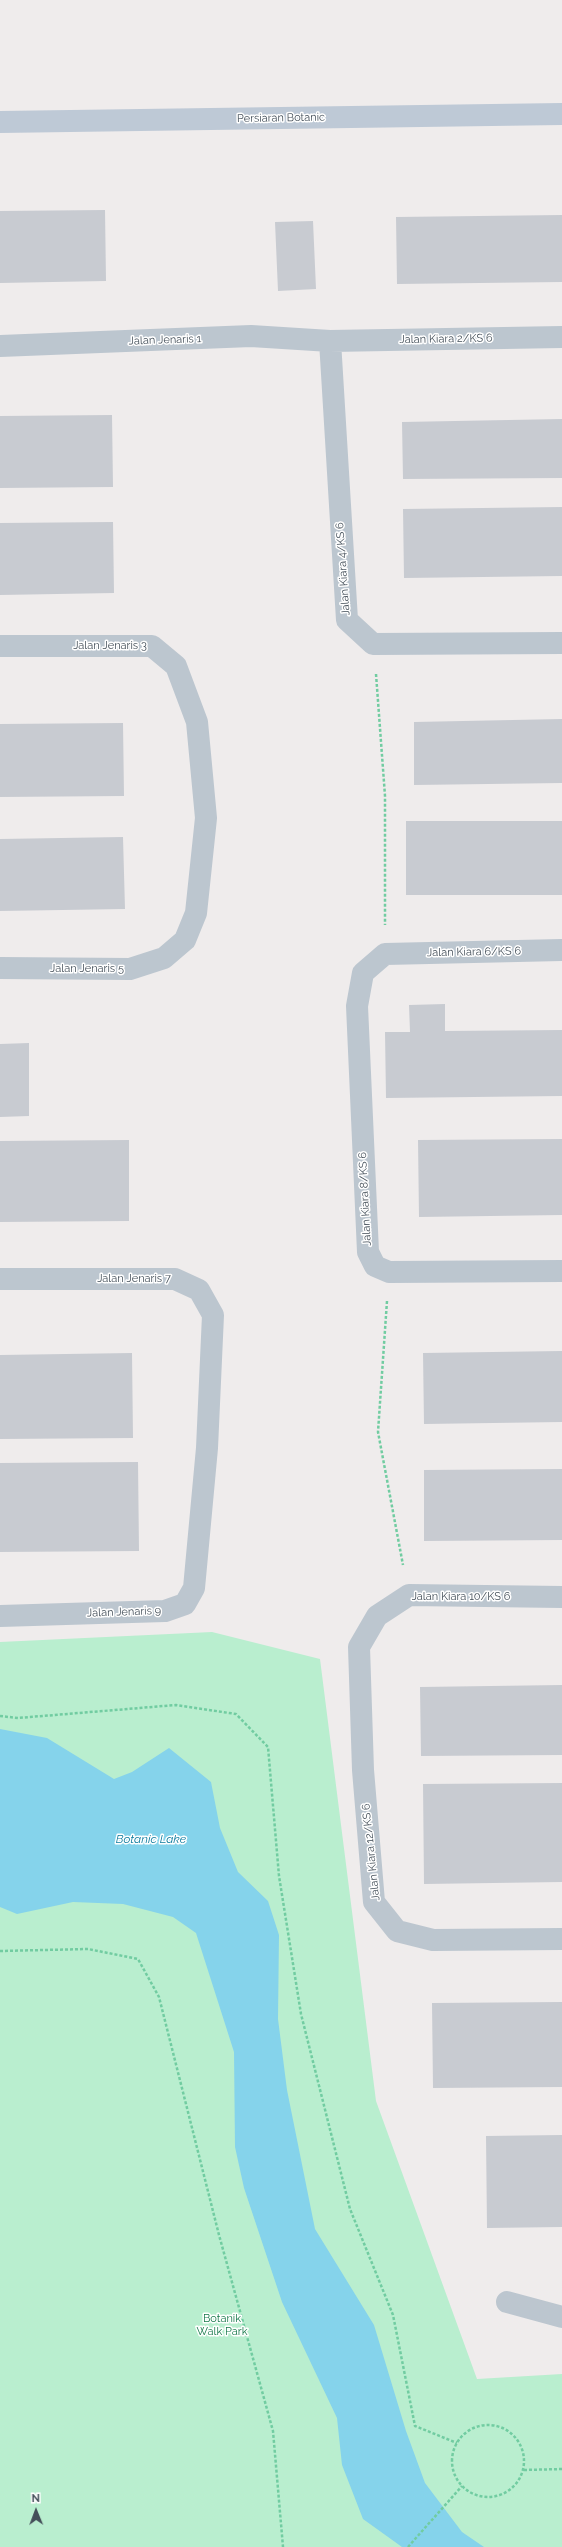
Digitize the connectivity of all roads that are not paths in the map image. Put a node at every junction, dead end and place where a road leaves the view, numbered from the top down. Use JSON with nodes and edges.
{"nodes":[{"id":1,"x":562,"y":114,"type":"edge"},
{"id":2,"x":0,"y":122,"type":"edge"},
{"id":3,"x":562,"y":337,"type":"edge"},
{"id":4,"x":330,"y":341,"type":"junction"},
{"id":5,"x":0,"y":346,"type":"edge"},
{"id":6,"x":562,"y":643,"type":"edge"},
{"id":7,"x":0,"y":646,"type":"edge"},
{"id":8,"x":206,"y":818,"type":"joint"},
{"id":9,"x":562,"y":950,"type":"edge"},
{"id":10,"x":385,"y":954,"type":"joint"},
{"id":11,"x":0,"y":968,"type":"edge"},
{"id":12,"x":562,"y":1271,"type":"edge"},
{"id":13,"x":0,"y":1279,"type":"edge"},
{"id":14,"x":207,"y":1448,"type":"joint"},
{"id":15,"x":562,"y":1597,"type":"edge"},
{"id":16,"x":0,"y":1616,"type":"edge"},
{"id":17,"x":359,"y":1647,"type":"joint"},
{"id":18,"x":562,"y":1940,"type":"edge"},
{"id":19,"x":508,"y":2302,"type":"dead end"},
{"id":20,"x":562,"y":2317,"type":"edge"}],
"edges":[{"from":1,"to":2,"type":"main road","name":"Persiaran Botanic"},
{"from":3,"to":4,"type":"street","name":"Jalan Kiara 2/KS 6"},
{"from":4,"to":5,"type":"street","name":"Jalan Jenaris 1"},
{"from":4,"to":6,"type":"street","name":"Jalan Kiara 4/KS 6"},
{"from":7,"to":8,"type":"street","name":"Jalan Jenaris 3"},
{"from":8,"to":11,"type":"street","name":"Jalan Jenaris 5"},
{"from":9,"to":10,"type":"street","name":"Jalan Kiara 6/KS 6"},
{"from":10,"to":12,"type":"street","name":"Jalan Kiara 8/KS 6"},
{"from":13,"to":14,"type":"street","name":"Jalan Jenaris 7"},
{"from":14,"to":16,"type":"street","name":"Jalan Jenaris 9"},
{"from":15,"to":17,"type":"street","name":"Jalan Kiara 10/KS 6"},
{"from":17,"to":18,"type":"street","name":"Jalan Kiara 12/KS 6"},
{"from":19,"to":20,"type":"street"}]}
